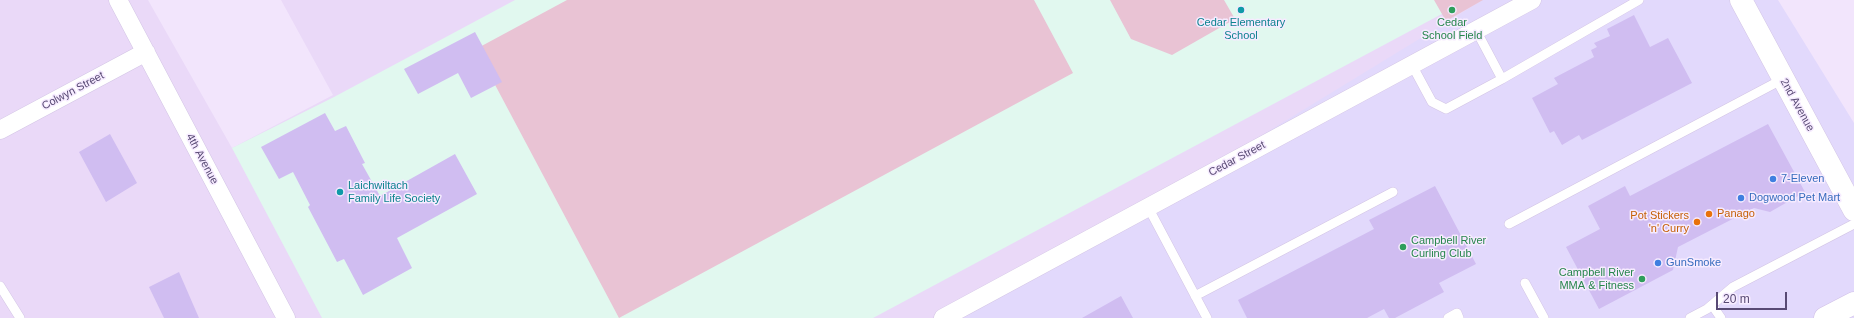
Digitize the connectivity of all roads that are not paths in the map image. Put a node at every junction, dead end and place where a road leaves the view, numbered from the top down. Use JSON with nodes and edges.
{"nodes":[{"id":1,"x":118,"y":0,"type":"edge"},
{"id":2,"x":1532,"y":0,"type":"edge"},
{"id":3,"x":1639,"y":0,"type":"edge"},
{"id":4,"x":1741,"y":0,"type":"edge"},
{"id":5,"x":1476,"y":30,"type":"junction"},
{"id":6,"x":146,"y":52,"type":"junction"},
{"id":7,"x":1412,"y":65,"type":"junction"},
{"id":8,"x":1502,"y":79,"type":"junction"},
{"id":9,"x":1783,"y":79,"type":"junction"},
{"id":10,"x":0,"y":130,"type":"edge"},
{"id":11,"x":1393,"y":192,"type":"dead end"},
{"id":12,"x":1148,"y":207,"type":"junction"},
{"id":13,"x":1854,"y":210,"type":"edge"},
{"id":14,"x":1509,"y":224,"type":"dead end"},
{"id":15,"x":1854,"y":224,"type":"edge"},
{"id":16,"x":1525,"y":283,"type":"dead end"},
{"id":17,"x":0,"y":286,"type":"edge"},
{"id":18,"x":1195,"y":296,"type":"junction"},
{"id":19,"x":1854,"y":303,"type":"edge"},
{"id":20,"x":1712,"y":305,"type":"junction"},
{"id":21,"x":20,"y":318,"type":"edge"},
{"id":22,"x":286,"y":318,"type":"edge"},
{"id":23,"x":942,"y":318,"type":"edge"},
{"id":24,"x":1207,"y":318,"type":"edge"},
{"id":25,"x":1448,"y":318,"type":"edge"},
{"id":26,"x":1459,"y":318,"type":"edge"},
{"id":27,"x":1544,"y":318,"type":"edge"},
{"id":28,"x":1690,"y":318,"type":"edge"},
{"id":29,"x":1721,"y":318,"type":"edge"},
{"id":30,"x":1825,"y":318,"type":"edge"}],
"edges":[{"from":1,"to":6,"type":"street","name":"4th Avenue"},
{"from":2,"to":5,"type":"street","name":"Cedar Street"},
{"from":3,"to":8,"type":"lane"},
{"from":4,"to":9,"type":"street","name":"2nd Avenue"},
{"from":5,"to":7,"type":"street","name":"Cedar Street"},
{"from":5,"to":8,"type":"lane"},
{"from":6,"to":10,"type":"street","name":"Colwyn Street"},
{"from":6,"to":22,"type":"street","name":"4th Avenue"},
{"from":7,"to":8,"type":"lane"},
{"from":7,"to":12,"type":"street","name":"Cedar Street"},
{"from":9,"to":13,"type":"street","name":"2nd Avenue"},
{"from":9,"to":14,"type":"lane"},
{"from":11,"to":18,"type":"lane"},
{"from":12,"to":18,"type":"lane"},
{"from":12,"to":23,"type":"street","name":"Cedar Street"},
{"from":15,"to":20,"type":"lane"},
{"from":16,"to":27,"type":"lane"},
{"from":17,"to":21,"type":"lane"},
{"from":18,"to":24,"type":"lane"},
{"from":19,"to":30,"type":"street"},
{"from":20,"to":28,"type":"lane"},
{"from":20,"to":29,"type":"lane"},
{"from":25,"to":26,"type":"lane"}]}
